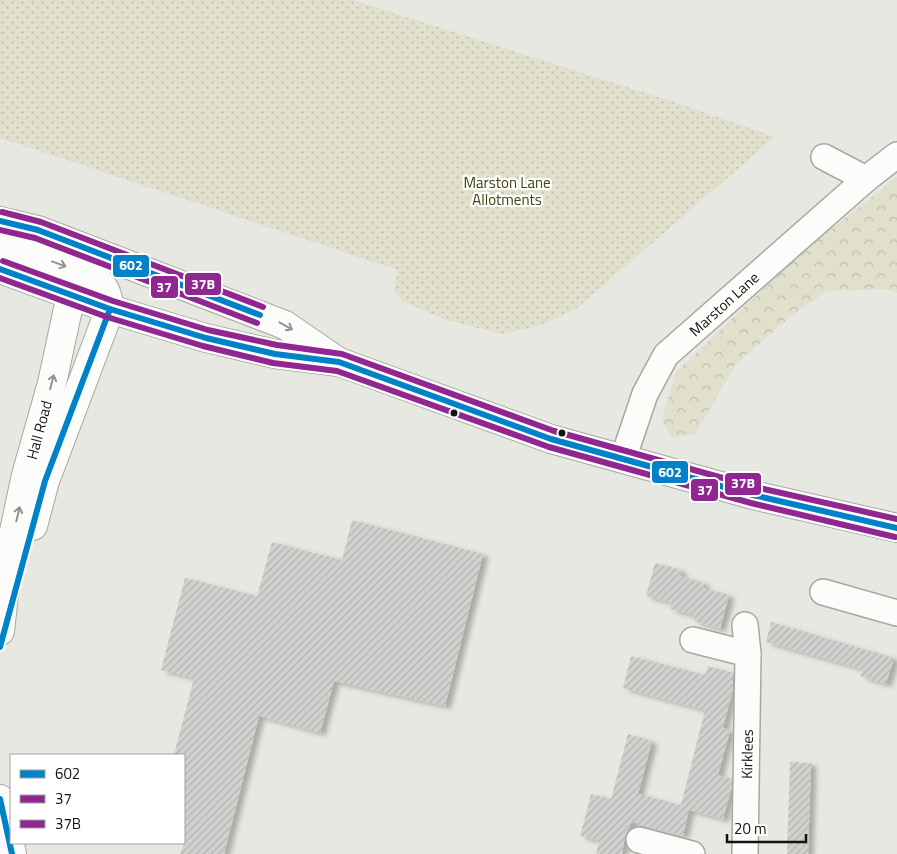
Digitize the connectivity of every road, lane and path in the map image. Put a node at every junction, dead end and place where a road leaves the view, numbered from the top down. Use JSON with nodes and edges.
{"nodes":[{"id":1,"x":897,"y":155,"type":"edge"},
{"id":2,"x":824,"y":157,"type":"dead end"},
{"id":3,"x":866,"y":179,"type":"junction"},
{"id":4,"x":0,"y":221,"type":"edge"},
{"id":5,"x":0,"y":244,"type":"edge"},
{"id":6,"x":126,"y":263,"type":"junction"},
{"id":7,"x":0,"y":269,"type":"edge"},
{"id":8,"x":88,"y":274,"type":"junction"},
{"id":9,"x":72,"y":295,"type":"junction"},
{"id":10,"x":110,"y":309,"type":"junction"},
{"id":11,"x":339,"y":362,"type":"junction"},
{"id":12,"x":623,"y":459,"type":"junction"},
{"id":13,"x":897,"y":528,"type":"edge"},
{"id":14,"x":823,"y":592,"type":"dead end"},
{"id":15,"x":897,"y":613,"type":"edge"},
{"id":16,"x":745,"y":625,"type":"dead end"},
{"id":17,"x":0,"y":631,"type":"edge"},
{"id":18,"x":693,"y":640,"type":"dead end"},
{"id":19,"x":0,"y":647,"type":"edge"},
{"id":20,"x":748,"y":654,"type":"junction"},
{"id":21,"x":0,"y":799,"type":"edge"},
{"id":22,"x":639,"y":840,"type":"dead end"},
{"id":23,"x":7,"y":847,"type":"edge"},
{"id":24,"x":692,"y":854,"type":"edge"},
{"id":25,"x":745,"y":854,"type":"edge"}],
"edges":[{"from":1,"to":3,"type":"street","name":"Marston Lane"},
{"from":2,"to":3,"type":"street"},
{"from":3,"to":12,"type":"street","name":"Marston Lane"},
{"from":4,"to":6,"type":"main road"},
{"from":5,"to":8,"type":"main road","one_way":true},
{"from":6,"to":8,"type":"main road"},
{"from":6,"to":11,"type":"main road","one_way":true},
{"from":7,"to":9,"type":"main road"},
{"from":8,"to":9,"type":"main road","name":"Hall Road"},
{"from":8,"to":10,"type":"main road"},
{"from":9,"to":10,"type":"main road"},
{"from":17,"to":9,"type":"main road","name":"Hall Road","one_way":true},
{"from":10,"to":11,"type":"main road"},
{"from":10,"to":19,"type":"main road","name":"Hall Road"},
{"from":11,"to":12,"type":"main road"},
{"from":12,"to":13,"type":"main road"},
{"from":14,"to":15,"type":"street"},
{"from":16,"to":20,"type":"street","name":"Kirklees"},
{"from":18,"to":20,"type":"street"},
{"from":20,"to":25,"type":"street","name":"Kirklees"},
{"from":21,"to":23,"type":"main road"},
{"from":22,"to":24,"type":"street"}]}
